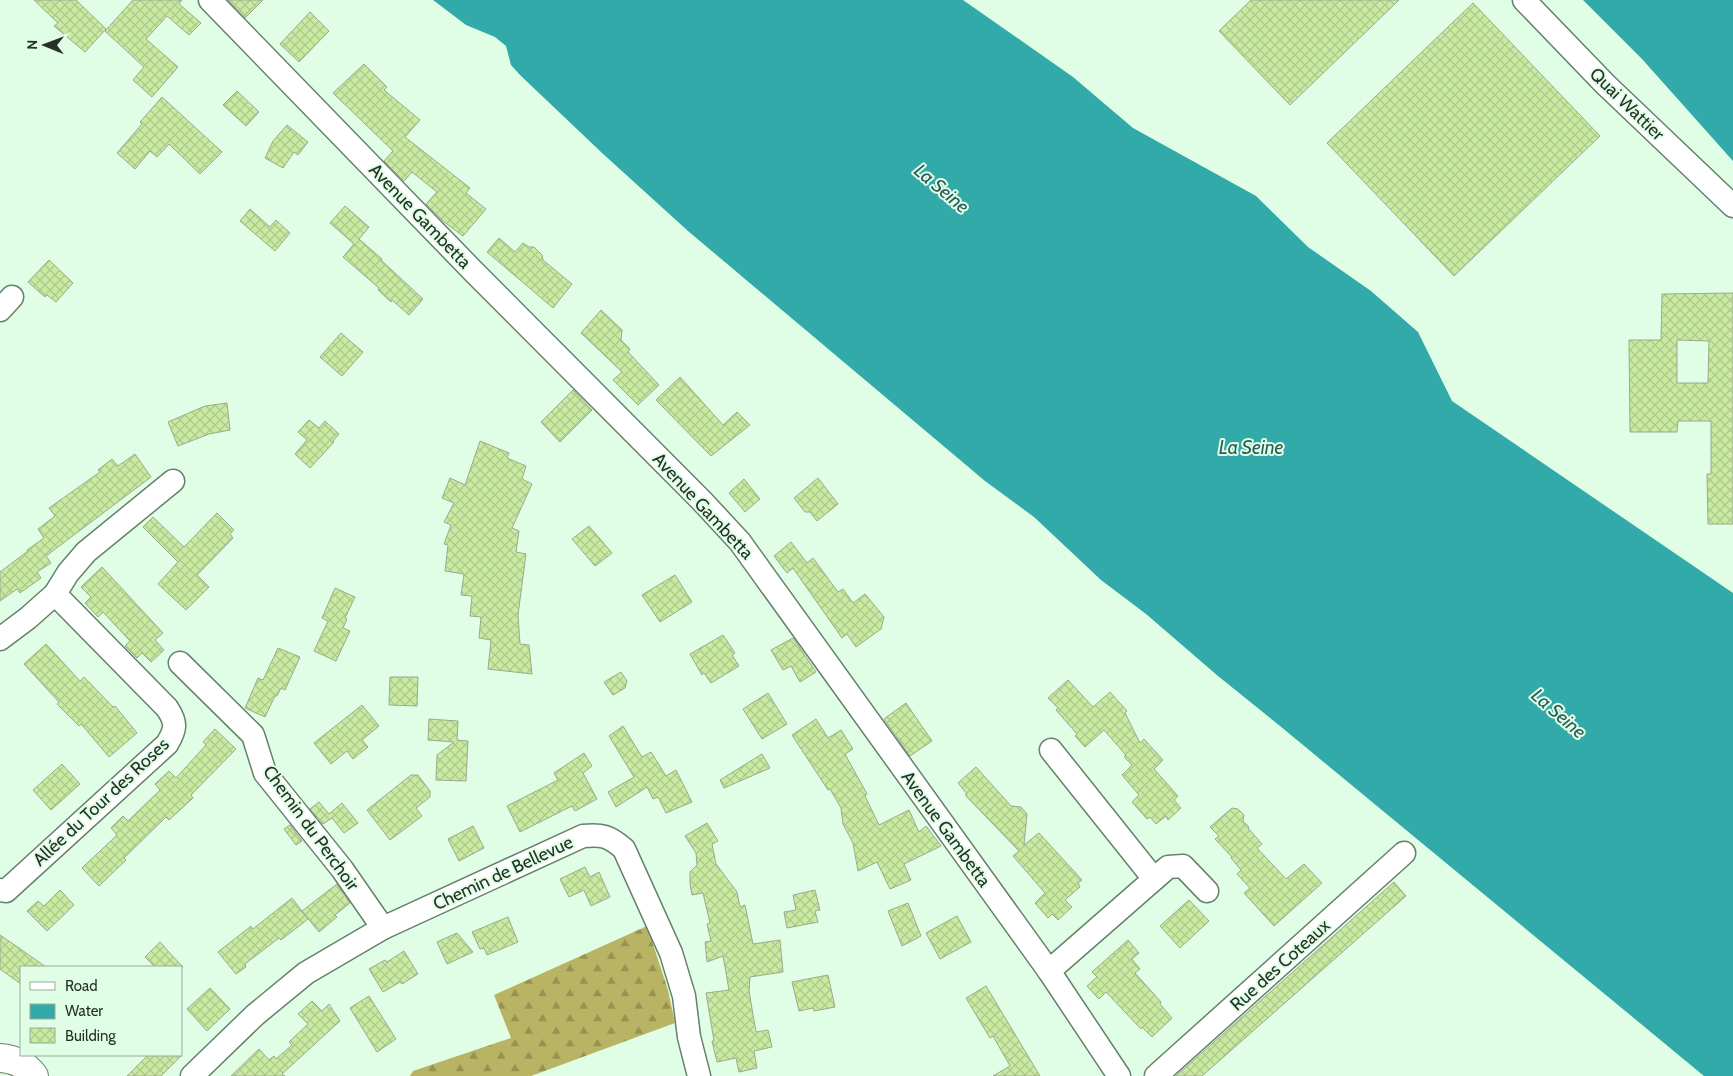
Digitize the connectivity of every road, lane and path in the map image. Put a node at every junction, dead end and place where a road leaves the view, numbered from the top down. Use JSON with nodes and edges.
{"nodes":[{"id":1,"x":210,"y":0,"type":"edge"},
{"id":2,"x":1524,"y":0,"type":"edge"},
{"id":3,"x":1733,"y":206,"type":"edge"},
{"id":4,"x":173,"y":481,"type":"dead end"},
{"id":5,"x":55,"y":594,"type":"junction"},
{"id":6,"x":0,"y":639,"type":"edge"},
{"id":7,"x":180,"y":663,"type":"dead end"},
{"id":8,"x":1051,"y":750,"type":"dead end"},
{"id":9,"x":1404,"y":853,"type":"dead end"},
{"id":10,"x":1154,"y":879,"type":"junction"},
{"id":11,"x":0,"y":890,"type":"edge"},
{"id":12,"x":1207,"y":891,"type":"dead end"},
{"id":13,"x":383,"y":928,"type":"junction"},
{"id":14,"x":1049,"y":972,"type":"junction"},
{"id":15,"x":0,"y":1058,"type":"edge"},
{"id":16,"x":34,"y":1076,"type":"edge"},
{"id":17,"x":192,"y":1076,"type":"edge"},
{"id":18,"x":698,"y":1076,"type":"edge"},
{"id":19,"x":1119,"y":1076,"type":"edge"},
{"id":20,"x":1156,"y":1076,"type":"edge"}],
"edges":[{"from":1,"to":14,"type":"street","name":"Avenue Gambetta"},
{"from":2,"to":3,"type":"street","name":"Quai Wattier"},
{"from":4,"to":5,"type":"street"},
{"from":5,"to":6,"type":"street"},
{"from":5,"to":11,"type":"street","name":"Allée du Tour des Roses"},
{"from":7,"to":13,"type":"street","name":"Chemin du Perchoir"},
{"from":8,"to":10,"type":"street"},
{"from":9,"to":20,"type":"street","name":"Rue des Coteaux"},
{"from":10,"to":12,"type":"street"},
{"from":10,"to":14,"type":"street"},
{"from":13,"to":17,"type":"street","name":"Chemin de Bellevue"},
{"from":13,"to":18,"type":"street","name":"Chemin de Bellevue"},
{"from":14,"to":19,"type":"street","name":"Avenue Gambetta"},
{"from":15,"to":16,"type":"street"}]}
